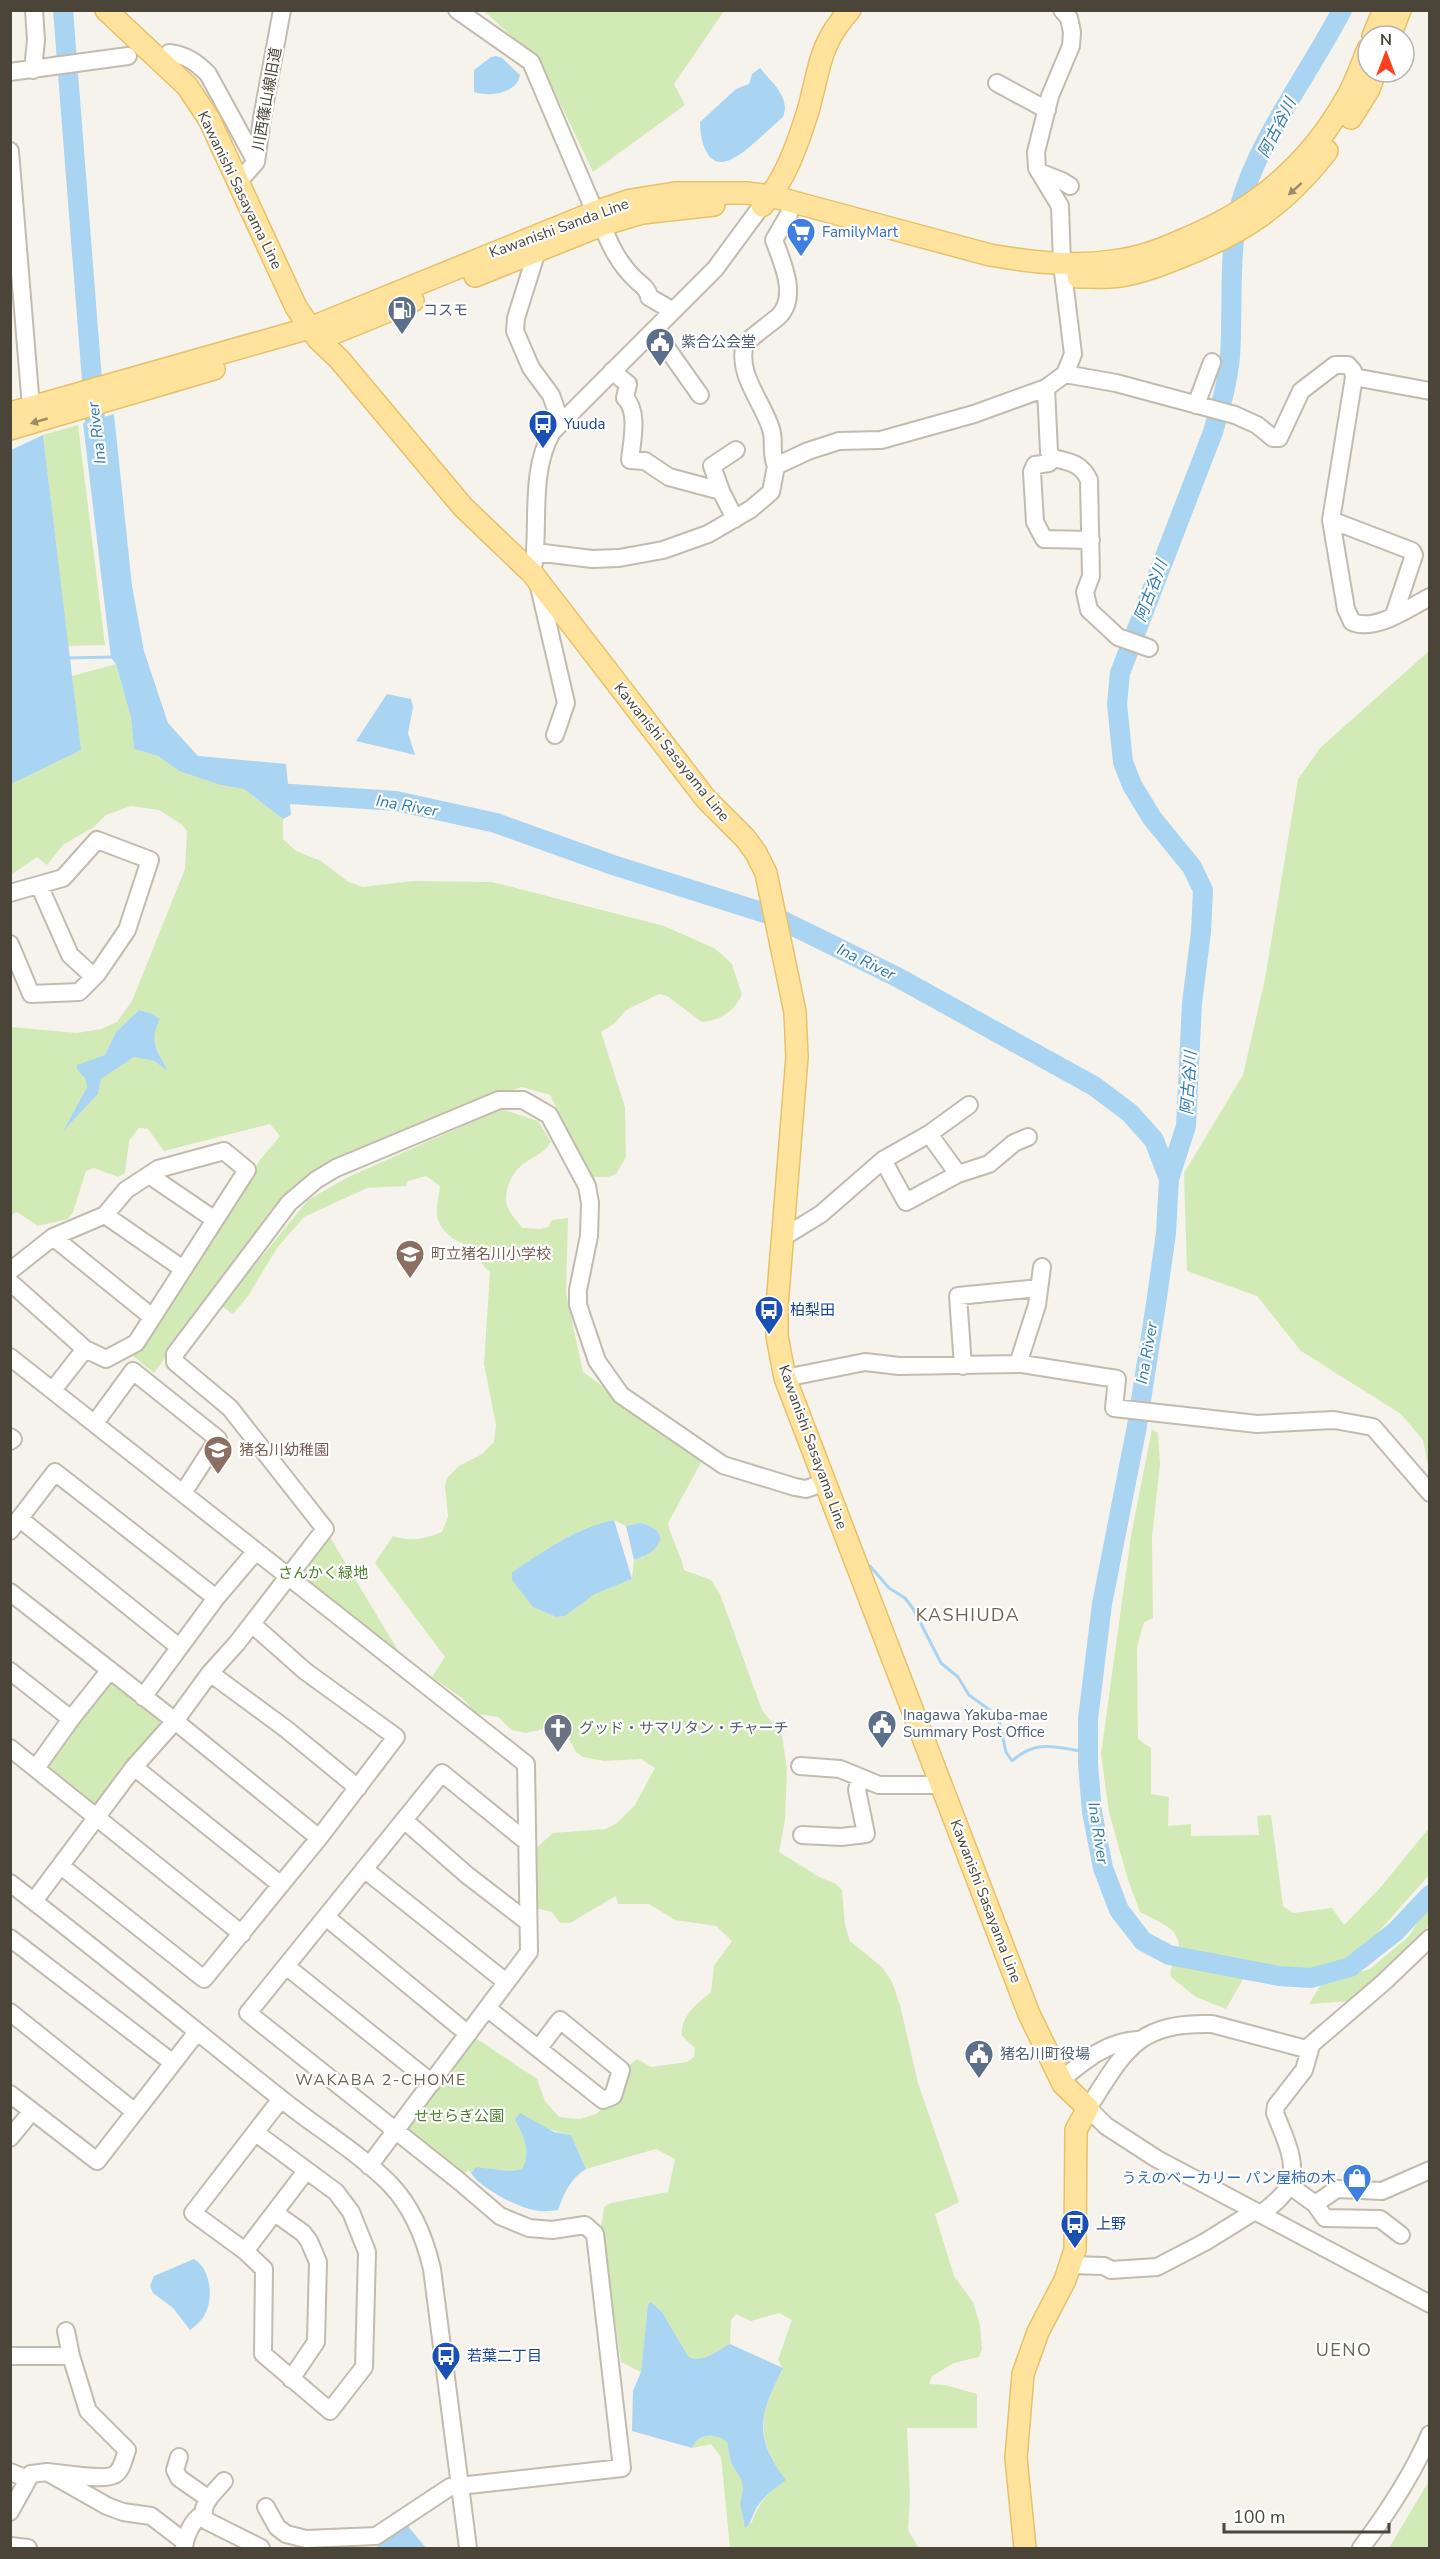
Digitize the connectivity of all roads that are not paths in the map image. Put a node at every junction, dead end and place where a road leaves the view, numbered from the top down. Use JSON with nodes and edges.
{"nodes":[{"id":1,"x":34,"y":10,"type":"edge"},
{"id":2,"x":106,"y":10,"type":"edge"},
{"id":3,"x":282,"y":10,"type":"edge"},
{"id":4,"x":458,"y":10,"type":"edge"},
{"id":5,"x":850,"y":10,"type":"edge"},
{"id":6,"x":1062,"y":10,"type":"edge"},
{"id":7,"x":1384,"y":10,"type":"edge"},
{"id":8,"x":1378,"y":24,"type":"edge"},
{"id":9,"x":169,"y":53,"type":"dead end"},
{"id":10,"x":128,"y":56,"type":"dead end"},
{"id":11,"x":36,"y":70,"type":"junction"},
{"id":12,"x":10,"y":72,"type":"edge"},
{"id":13,"x":1356,"y":77,"type":"edge"},
{"id":14,"x":997,"y":84,"type":"dead end"},
{"id":15,"x":1371,"y":84,"type":"edge"},
{"id":16,"x":1047,"y":110,"type":"junction"},
{"id":17,"x":10,"y":151,"type":"edge"},
{"id":18,"x":256,"y":162,"type":"junction"},
{"id":19,"x":1039,"y":172,"type":"junction"},
{"id":20,"x":239,"y":181,"type":"junction"},
{"id":21,"x":1070,"y":186,"type":"dead end"},
{"id":22,"x":766,"y":202,"type":"junction"},
{"id":23,"x":789,"y":214,"type":"junction"},
{"id":24,"x":599,"y":218,"type":"junction"},
{"id":25,"x":1215,"y":235,"type":"junction"},
{"id":26,"x":537,"y":251,"type":"junction"},
{"id":27,"x":1063,"y":270,"type":"junction"},
{"id":28,"x":673,"y":311,"type":"junction"},
{"id":29,"x":654,"y":330,"type":"junction"},
{"id":30,"x":314,"y":334,"type":"junction"},
{"id":31,"x":1212,"y":362,"type":"dead end"},
{"id":32,"x":612,"y":371,"type":"junction"},
{"id":33,"x":1065,"y":374,"type":"junction"},
{"id":34,"x":1354,"y":377,"type":"junction"},
{"id":35,"x":1046,"y":388,"type":"junction"},
{"id":36,"x":1430,"y":391,"type":"edge"},
{"id":37,"x":700,"y":395,"type":"dead end"},
{"id":38,"x":67,"y":405,"type":"junction"},
{"id":39,"x":1200,"y":406,"type":"junction"},
{"id":40,"x":32,"y":407,"type":"junction"},
{"id":41,"x":10,"y":413,"type":"edge"},
{"id":42,"x":561,"y":423,"type":"junction"},
{"id":43,"x":10,"y":429,"type":"edge"},
{"id":44,"x":736,"y":450,"type":"dead end"},
{"id":45,"x":1053,"y":458,"type":"junction"},
{"id":46,"x":776,"y":466,"type":"junction"},
{"id":47,"x":721,"y":490,"type":"junction"},
{"id":48,"x":735,"y":519,"type":"junction"},
{"id":49,"x":1330,"y":520,"type":"junction"},
{"id":50,"x":1091,"y":540,"type":"junction"},
{"id":51,"x":535,"y":552,"type":"junction"},
{"id":52,"x":535,"y":577,"type":"junction"},
{"id":53,"x":1430,"y":597,"type":"edge"},
{"id":54,"x":1394,"y":615,"type":"junction"},
{"id":55,"x":1149,"y":648,"type":"dead end"},
{"id":56,"x":555,"y":735,"type":"dead end"},
{"id":57,"x":39,"y":885,"type":"junction"},
{"id":58,"x":10,"y":893,"type":"edge"},
{"id":59,"x":10,"y":944,"type":"edge"},
{"id":60,"x":94,"y":977,"type":"junction"},
{"id":61,"x":969,"y":1105,"type":"dead end"},
{"id":62,"x":929,"y":1134,"type":"junction"},
{"id":63,"x":1028,"y":1137,"type":"dead end"},
{"id":64,"x":884,"y":1160,"type":"junction"},
{"id":65,"x":958,"y":1174,"type":"junction"},
{"id":66,"x":150,"y":1175,"type":"junction"},
{"id":67,"x":105,"y":1215,"type":"junction"},
{"id":68,"x":215,"y":1220,"type":"junction"},
{"id":69,"x":53,"y":1237,"type":"junction"},
{"id":70,"x":782,"y":1238,"type":"junction"},
{"id":71,"x":1042,"y":1267,"type":"dead end"},
{"id":72,"x":183,"y":1269,"type":"junction"},
{"id":73,"x":10,"y":1271,"type":"edge"},
{"id":74,"x":10,"y":1282,"type":"edge"},
{"id":75,"x":1039,"y":1288,"type":"junction"},
{"id":76,"x":152,"y":1317,"type":"junction"},
{"id":77,"x":85,"y":1349,"type":"junction"},
{"id":78,"x":10,"y":1356,"type":"edge"},
{"id":79,"x":1018,"y":1364,"type":"junction"},
{"id":80,"x":963,"y":1366,"type":"junction"},
{"id":81,"x":785,"y":1378,"type":"junction"},
{"id":82,"x":53,"y":1390,"type":"junction"},
{"id":83,"x":95,"y":1423,"type":"junction"},
{"id":84,"x":826,"y":1482,"type":"junction"},
{"id":85,"x":183,"y":1493,"type":"junction"},
{"id":86,"x":1430,"y":1493,"type":"edge"},
{"id":87,"x":15,"y":1525,"type":"edge"},
{"id":88,"x":256,"y":1551,"type":"junction"},
{"id":89,"x":288,"y":1577,"type":"junction"},
{"id":90,"x":10,"y":1592,"type":"edge"},
{"id":91,"x":216,"y":1598,"type":"junction"},
{"id":92,"x":252,"y":1624,"type":"junction"},
{"id":93,"x":179,"y":1647,"type":"junction"},
{"id":94,"x":110,"y":1670,"type":"junction"},
{"id":95,"x":10,"y":1671,"type":"edge"},
{"id":96,"x":210,"y":1673,"type":"junction"},
{"id":97,"x":143,"y":1697,"type":"junction"},
{"id":98,"x":70,"y":1719,"type":"junction"},
{"id":99,"x":175,"y":1721,"type":"junction"},
{"id":100,"x":10,"y":1748,"type":"edge"},
{"id":101,"x":800,"y":1766,"type":"dead end"},
{"id":102,"x":134,"y":1767,"type":"junction"},
{"id":103,"x":36,"y":1768,"type":"junction"},
{"id":104,"x":860,"y":1778,"type":"junction"},
{"id":105,"x":942,"y":1785,"type":"junction"},
{"id":106,"x":358,"y":1788,"type":"junction"},
{"id":107,"x":96,"y":1817,"type":"junction"},
{"id":108,"x":404,"y":1820,"type":"junction"},
{"id":109,"x":802,"y":1835,"type":"dead end"},
{"id":110,"x":319,"y":1838,"type":"junction"},
{"id":111,"x":527,"y":1842,"type":"junction"},
{"id":112,"x":61,"y":1866,"type":"junction"},
{"id":113,"x":364,"y":1869,"type":"junction"},
{"id":114,"x":10,"y":1883,"type":"edge"},
{"id":115,"x":281,"y":1886,"type":"junction"},
{"id":116,"x":34,"y":1901,"type":"junction"},
{"id":117,"x":326,"y":1917,"type":"junction"},
{"id":118,"x":528,"y":1922,"type":"junction"},
{"id":119,"x":242,"y":1934,"type":"junction"},
{"id":120,"x":10,"y":1938,"type":"edge"},
{"id":121,"x":1429,"y":1942,"type":"edge"},
{"id":122,"x":286,"y":1966,"type":"junction"},
{"id":123,"x":506,"y":1982,"type":"junction"},
{"id":124,"x":487,"y":2008,"type":"junction"},
{"id":125,"x":10,"y":2012,"type":"edge"},
{"id":126,"x":197,"y":2032,"type":"junction"},
{"id":127,"x":468,"y":2034,"type":"junction"},
{"id":128,"x":1137,"y":2040,"type":"junction"},
{"id":129,"x":1311,"y":2046,"type":"junction"},
{"id":130,"x":539,"y":2048,"type":"junction"},
{"id":131,"x":173,"y":2062,"type":"junction"},
{"id":132,"x":1061,"y":2080,"type":"junction"},
{"id":133,"x":432,"y":2083,"type":"junction"},
{"id":134,"x":10,"y":2094,"type":"edge"},
{"id":135,"x":281,"y":2099,"type":"junction"},
{"id":136,"x":1088,"y":2108,"type":"junction"},
{"id":137,"x":32,"y":2111,"type":"junction"},
{"id":138,"x":135,"y":2112,"type":"junction"},
{"id":139,"x":397,"y":2131,"type":"junction"},
{"id":140,"x":256,"y":2133,"type":"junction"},
{"id":141,"x":10,"y":2138,"type":"edge"},
{"id":142,"x":369,"y":2166,"type":"junction"},
{"id":143,"x":1430,"y":2170,"type":"edge"},
{"id":144,"x":306,"y":2172,"type":"junction"},
{"id":145,"x":1289,"y":2185,"type":"junction"},
{"id":146,"x":1315,"y":2204,"type":"junction"},
{"id":147,"x":1258,"y":2212,"type":"junction"},
{"id":148,"x":275,"y":2213,"type":"junction"},
{"id":149,"x":1401,"y":2235,"type":"dead end"},
{"id":150,"x":245,"y":2251,"type":"junction"},
{"id":151,"x":1070,"y":2265,"type":"junction"},
{"id":152,"x":1430,"y":2304,"type":"edge"},
{"id":153,"x":66,"y":2331,"type":"dead end"},
{"id":154,"x":10,"y":2356,"type":"edge"},
{"id":155,"x":70,"y":2356,"type":"junction"},
{"id":156,"x":291,"y":2379,"type":"junction"},
{"id":157,"x":1430,"y":2434,"type":"edge"},
{"id":158,"x":179,"y":2457,"type":"dead end"},
{"id":159,"x":10,"y":2472,"type":"edge"},
{"id":160,"x":47,"y":2472,"type":"junction"},
{"id":161,"x":28,"y":2479,"type":"junction"},
{"id":162,"x":224,"y":2481,"type":"dead end"},
{"id":163,"x":460,"y":2486,"type":"junction"},
{"id":164,"x":209,"y":2499,"type":"junction"},
{"id":165,"x":266,"y":2507,"type":"dead end"},
{"id":166,"x":10,"y":2512,"type":"edge"},
{"id":167,"x":202,"y":2515,"type":"junction"},
{"id":168,"x":282,"y":2531,"type":"junction"},
{"id":169,"x":184,"y":2545,"type":"edge"},
{"id":170,"x":10,"y":2546,"type":"edge"},
{"id":171,"x":28,"y":2548,"type":"edge"},
{"id":172,"x":261,"y":2548,"type":"edge"},
{"id":173,"x":270,"y":2548,"type":"edge"},
{"id":174,"x":468,"y":2548,"type":"edge"},
{"id":175,"x":1025,"y":2548,"type":"edge"},
{"id":176,"x":1361,"y":2548,"type":"edge"}],
"edges":[{"from":1,"to":11,"type":"street"},
{"from":2,"to":20,"type":"main road","name":"Kawanishi Sasayama Line"},
{"from":3,"to":18,"type":"street","name":"川西篠山線旧道"},
{"from":4,"to":24,"type":"street"},
{"from":5,"to":22,"type":"main road"},
{"from":6,"to":16,"type":"street"},
{"from":7,"to":8,"type":"main road"},
{"from":9,"to":18,"type":"street"},
{"from":10,"to":11,"type":"street"},
{"from":11,"to":12,"type":"street"},
{"from":13,"to":25,"type":"main road","name":"Kawanishi Sanda Line"},
{"from":14,"to":16,"type":"street"},
{"from":15,"to":25,"type":"main road","name":"Kawanishi Sanda Line","one_way":true},
{"from":16,"to":19,"type":"street"},
{"from":17,"to":40,"type":"street"},
{"from":18,"to":20,"type":"street","name":"川西篠山線旧道"},
{"from":19,"to":21,"type":"street"},
{"from":19,"to":27,"type":"street"},
{"from":20,"to":30,"type":"main road","name":"Kawanishi Sasayama Line"},
{"from":22,"to":23,"type":"main road","name":"Kawanishi Sanda Line"},
{"from":22,"to":24,"type":"main road","name":"Kawanishi Sanda Line"},
{"from":22,"to":27,"type":"main road","name":"Kawanishi Sanda Line"},
{"from":22,"to":28,"type":"street"},
{"from":23,"to":27,"type":"main road","name":"Kawanishi Sanda Line"},
{"from":23,"to":46,"type":"street"},
{"from":24,"to":26,"type":"main road","name":"Kawanishi Sanda Line"},
{"from":24,"to":28,"type":"street"},
{"from":24,"to":30,"type":"main road","name":"Kawanishi Sanda Line"},
{"from":25,"to":27,"type":"main road","name":"Kawanishi Sanda Line"},
{"from":26,"to":30,"type":"main road","name":"Kawanishi Sanda Line"},
{"from":26,"to":42,"type":"street"},
{"from":27,"to":33,"type":"street"},
{"from":28,"to":29,"type":"street"},
{"from":29,"to":32,"type":"street"},
{"from":29,"to":37,"type":"street"},
{"from":30,"to":38,"type":"main road"},
{"from":30,"to":52,"type":"main road","name":"Kawanishi Sasayama Line"},
{"from":31,"to":39,"type":"street"},
{"from":32,"to":42,"type":"street"},
{"from":32,"to":47,"type":"street"},
{"from":33,"to":35,"type":"street"},
{"from":33,"to":39,"type":"street"},
{"from":34,"to":36,"type":"street"},
{"from":34,"to":39,"type":"street"},
{"from":34,"to":49,"type":"street"},
{"from":35,"to":45,"type":"street"},
{"from":35,"to":46,"type":"street"},
{"from":38,"to":40,"type":"main road"},
{"from":38,"to":43,"type":"main road","one_way":true},
{"from":40,"to":41,"type":"main road"},
{"from":42,"to":51,"type":"street"},
{"from":44,"to":47,"type":"street"},
{"from":45,"to":50,"type":"street"},
{"from":45,"to":50,"type":"street"},
{"from":46,"to":48,"type":"street"},
{"from":47,"to":48,"type":"street"},
{"from":48,"to":51,"type":"street"},
{"from":49,"to":54,"type":"street"},
{"from":49,"to":54,"type":"street"},
{"from":50,"to":55,"type":"street"},
{"from":51,"to":52,"type":"street"},
{"from":52,"to":56,"type":"street"},
{"from":52,"to":70,"type":"main road","name":"Kawanishi Sasayama Line"},
{"from":53,"to":54,"type":"street"},
{"from":57,"to":58,"type":"street"},
{"from":57,"to":60,"type":"street"},
{"from":57,"to":60,"type":"street"},
{"from":59,"to":60,"type":"street"},
{"from":61,"to":62,"type":"street"},
{"from":62,"to":64,"type":"street"},
{"from":62,"to":65,"type":"street"},
{"from":63,"to":65,"type":"street"},
{"from":64,"to":65,"type":"street"},
{"from":64,"to":70,"type":"street"},
{"from":66,"to":67,"type":"street"},
{"from":66,"to":68,"type":"street"},
{"from":66,"to":68,"type":"street"},
{"from":67,"to":69,"type":"street"},
{"from":67,"to":72,"type":"street"},
{"from":68,"to":72,"type":"street"},
{"from":69,"to":73,"type":"street"},
{"from":69,"to":76,"type":"street"},
{"from":70,"to":81,"type":"main road","name":"Kawanishi Sasayama Line"},
{"from":71,"to":75,"type":"street"},
{"from":72,"to":76,"type":"street"},
{"from":74,"to":77,"type":"street"},
{"from":75,"to":79,"type":"street"},
{"from":75,"to":80,"type":"street"},
{"from":76,"to":77,"type":"street"},
{"from":77,"to":82,"type":"street"},
{"from":78,"to":82,"type":"street"},
{"from":79,"to":80,"type":"street"},
{"from":79,"to":86,"type":"street"},
{"from":80,"to":81,"type":"street"},
{"from":81,"to":84,"type":"main road","name":"Kawanishi Sasayama Line"},
{"from":82,"to":83,"type":"street"},
{"from":83,"to":85,"type":"street"},
{"from":83,"to":85,"type":"street"},
{"from":84,"to":89,"type":"street"},
{"from":84,"to":105,"type":"main road","name":"Kawanishi Sasayama Line"},
{"from":85,"to":88,"type":"street"},
{"from":87,"to":91,"type":"street"},
{"from":87,"to":93,"type":"street"},
{"from":88,"to":89,"type":"street"},
{"from":88,"to":91,"type":"street"},
{"from":89,"to":92,"type":"street"},
{"from":89,"to":111,"type":"street"},
{"from":90,"to":94,"type":"street"},
{"from":91,"to":93,"type":"street"},
{"from":92,"to":96,"type":"street"},
{"from":92,"to":106,"type":"street"},
{"from":93,"to":97,"type":"street"},
{"from":94,"to":97,"type":"street"},
{"from":94,"to":98,"type":"street"},
{"from":95,"to":98,"type":"street"},
{"from":96,"to":99,"type":"street"},
{"from":96,"to":106,"type":"street"},
{"from":97,"to":99,"type":"street"},
{"from":98,"to":103,"type":"street"},
{"from":99,"to":102,"type":"street"},
{"from":99,"to":110,"type":"street"},
{"from":100,"to":103,"type":"street"},
{"from":101,"to":104,"type":"street"},
{"from":102,"to":107,"type":"street"},
{"from":102,"to":115,"type":"street"},
{"from":103,"to":107,"type":"street"},
{"from":104,"to":105,"type":"street"},
{"from":104,"to":109,"type":"street"},
{"from":105,"to":132,"type":"main road","name":"Kawanishi Sasayama Line"},
{"from":106,"to":110,"type":"street"},
{"from":107,"to":112,"type":"street"},
{"from":107,"to":119,"type":"street"},
{"from":108,"to":111,"type":"street"},
{"from":108,"to":113,"type":"street"},
{"from":108,"to":118,"type":"street"},
{"from":110,"to":115,"type":"street"},
{"from":111,"to":118,"type":"street"},
{"from":112,"to":116,"type":"street"},
{"from":112,"to":119,"type":"street"},
{"from":113,"to":117,"type":"street"},
{"from":113,"to":123,"type":"street"},
{"from":114,"to":116,"type":"street"},
{"from":115,"to":119,"type":"street"},
{"from":116,"to":126,"type":"street"},
{"from":117,"to":122,"type":"street"},
{"from":117,"to":127,"type":"street"},
{"from":118,"to":123,"type":"street"},
{"from":120,"to":131,"type":"street"},
{"from":121,"to":129,"type":"street"},
{"from":122,"to":133,"type":"street"},
{"from":122,"to":139,"type":"street"},
{"from":123,"to":124,"type":"street"},
{"from":124,"to":127,"type":"street"},
{"from":124,"to":130,"type":"street"},
{"from":125,"to":138,"type":"street"},
{"from":126,"to":131,"type":"street"},
{"from":126,"to":135,"type":"street"},
{"from":127,"to":133,"type":"street"},
{"from":128,"to":129,"type":"street"},
{"from":128,"to":132,"type":"street"},
{"from":128,"to":136,"type":"street"},
{"from":129,"to":145,"type":"street"},
{"from":130,"to":130,"type":"street"},
{"from":131,"to":138,"type":"street"},
{"from":132,"to":136,"type":"main road","name":"Kawanishi Sasayama Line"},
{"from":133,"to":139,"type":"street"},
{"from":134,"to":137,"type":"street"},
{"from":135,"to":140,"type":"street"},
{"from":135,"to":142,"type":"street"},
{"from":136,"to":147,"type":"street"},
{"from":136,"to":151,"type":"main road"},
{"from":137,"to":138,"type":"street"},
{"from":137,"to":141,"type":"street"},
{"from":139,"to":142,"type":"street"},
{"from":139,"to":163,"type":"street"},
{"from":140,"to":144,"type":"street"},
{"from":140,"to":150,"type":"street"},
{"from":142,"to":163,"type":"street"},
{"from":143,"to":146,"type":"street"},
{"from":144,"to":148,"type":"street"},
{"from":144,"to":156,"type":"street"},
{"from":145,"to":146,"type":"street"},
{"from":145,"to":147,"type":"street"},
{"from":146,"to":149,"type":"street"},
{"from":147,"to":151,"type":"street"},
{"from":147,"to":152,"type":"street"},
{"from":148,"to":150,"type":"street"},
{"from":148,"to":156,"type":"street"},
{"from":150,"to":156,"type":"street"},
{"from":151,"to":175,"type":"main road"},
{"from":153,"to":155,"type":"street"},
{"from":154,"to":155,"type":"street"},
{"from":155,"to":160,"type":"street"},
{"from":157,"to":176,"type":"street"},
{"from":158,"to":164,"type":"street"},
{"from":159,"to":161,"type":"street"},
{"from":160,"to":161,"type":"street"},
{"from":160,"to":169,"type":"street"},
{"from":161,"to":166,"type":"street"},
{"from":162,"to":164,"type":"street"},
{"from":163,"to":168,"type":"street"},
{"from":163,"to":174,"type":"street"},
{"from":164,"to":167,"type":"street"},
{"from":165,"to":168,"type":"street"},
{"from":167,"to":169,"type":"street"},
{"from":167,"to":172,"type":"street"},
{"from":168,"to":173,"type":"street"},
{"from":170,"to":171,"type":"street"}]}
